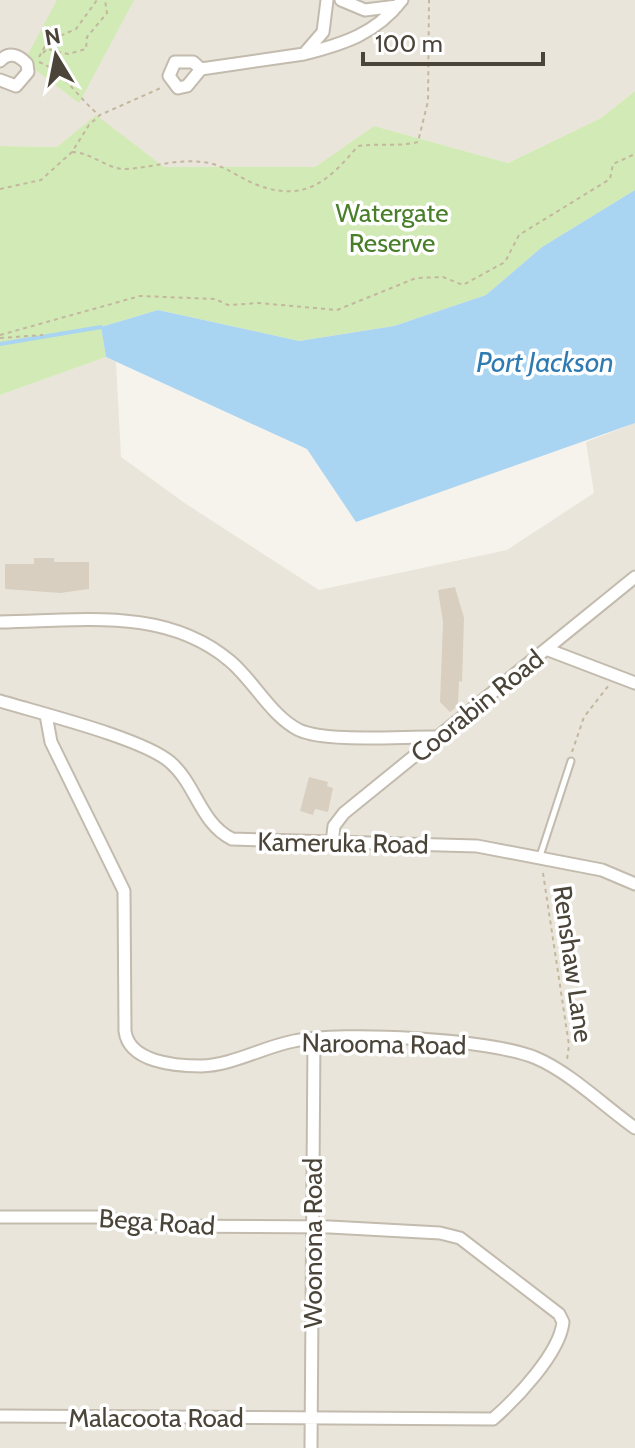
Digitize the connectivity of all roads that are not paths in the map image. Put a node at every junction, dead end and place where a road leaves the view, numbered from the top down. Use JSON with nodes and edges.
{"nodes":[{"id":1,"x":327,"y":0,"type":"edge"},
{"id":2,"x":341,"y":0,"type":"edge"},
{"id":3,"x":400,"y":3,"type":"edge"},
{"id":4,"x":304,"y":54,"type":"junction"},
{"id":5,"x":0,"y":61,"type":"edge"},
{"id":6,"x":201,"y":69,"type":"junction"},
{"id":7,"x":0,"y":80,"type":"edge"},
{"id":8,"x":635,"y":577,"type":"edge"},
{"id":9,"x":0,"y":622,"type":"edge"},
{"id":10,"x":546,"y":649,"type":"junction"},
{"id":11,"x":635,"y":683,"type":"edge"},
{"id":12,"x":0,"y":701,"type":"edge"},
{"id":13,"x":46,"y":715,"type":"junction"},
{"id":14,"x":440,"y":737,"type":"junction"},
{"id":15,"x":571,"y":761,"type":"road end"},
{"id":16,"x":332,"y":843,"type":"junction"},
{"id":17,"x":540,"y":856,"type":"junction"},
{"id":18,"x":635,"y":884,"type":"edge"},
{"id":19,"x":314,"y":1038,"type":"junction"},
{"id":20,"x":635,"y":1128,"type":"edge"},
{"id":21,"x":0,"y":1217,"type":"edge"},
{"id":22,"x":313,"y":1227,"type":"junction"},
{"id":23,"x":0,"y":1416,"type":"edge"},
{"id":24,"x":312,"y":1419,"type":"junction"},
{"id":25,"x":311,"y":1448,"type":"edge"}],
"edges":[{"from":1,"to":4,"type":"street"},
{"from":2,"to":3,"type":"street"},
{"from":3,"to":4,"type":"street"},
{"from":4,"to":6,"type":"street"},
{"from":5,"to":7,"type":"street"},
{"from":6,"to":6,"type":"street"},
{"from":8,"to":10,"type":"street","name":"Coorabin Road"},
{"from":9,"to":14,"type":"street"},
{"from":10,"to":11,"type":"street"},
{"from":10,"to":14,"type":"street","name":"Coorabin Road"},
{"from":12,"to":13,"type":"street","name":"Kameruka Road"},
{"from":13,"to":16,"type":"street","name":"Kameruka Road"},
{"from":13,"to":19,"type":"street","name":"Narooma Road"},
{"from":14,"to":16,"type":"street","name":"Coorabin Road"},
{"from":15,"to":17,"type":"lane"},
{"from":16,"to":17,"type":"street","name":"Kameruka Road"},
{"from":17,"to":18,"type":"street","name":"Kameruka Road"},
{"from":19,"to":20,"type":"street","name":"Narooma Road"},
{"from":19,"to":22,"type":"street","name":"Woonona Road"},
{"from":21,"to":22,"type":"street","name":"Bega Road"},
{"from":22,"to":24,"type":"street","name":"Woonona Road"},
{"from":22,"to":24,"type":"street","name":"Bega Road"},
{"from":23,"to":24,"type":"street","name":"Malacoota Road"},
{"from":24,"to":25,"type":"street","name":"Woonona Road"}]}
